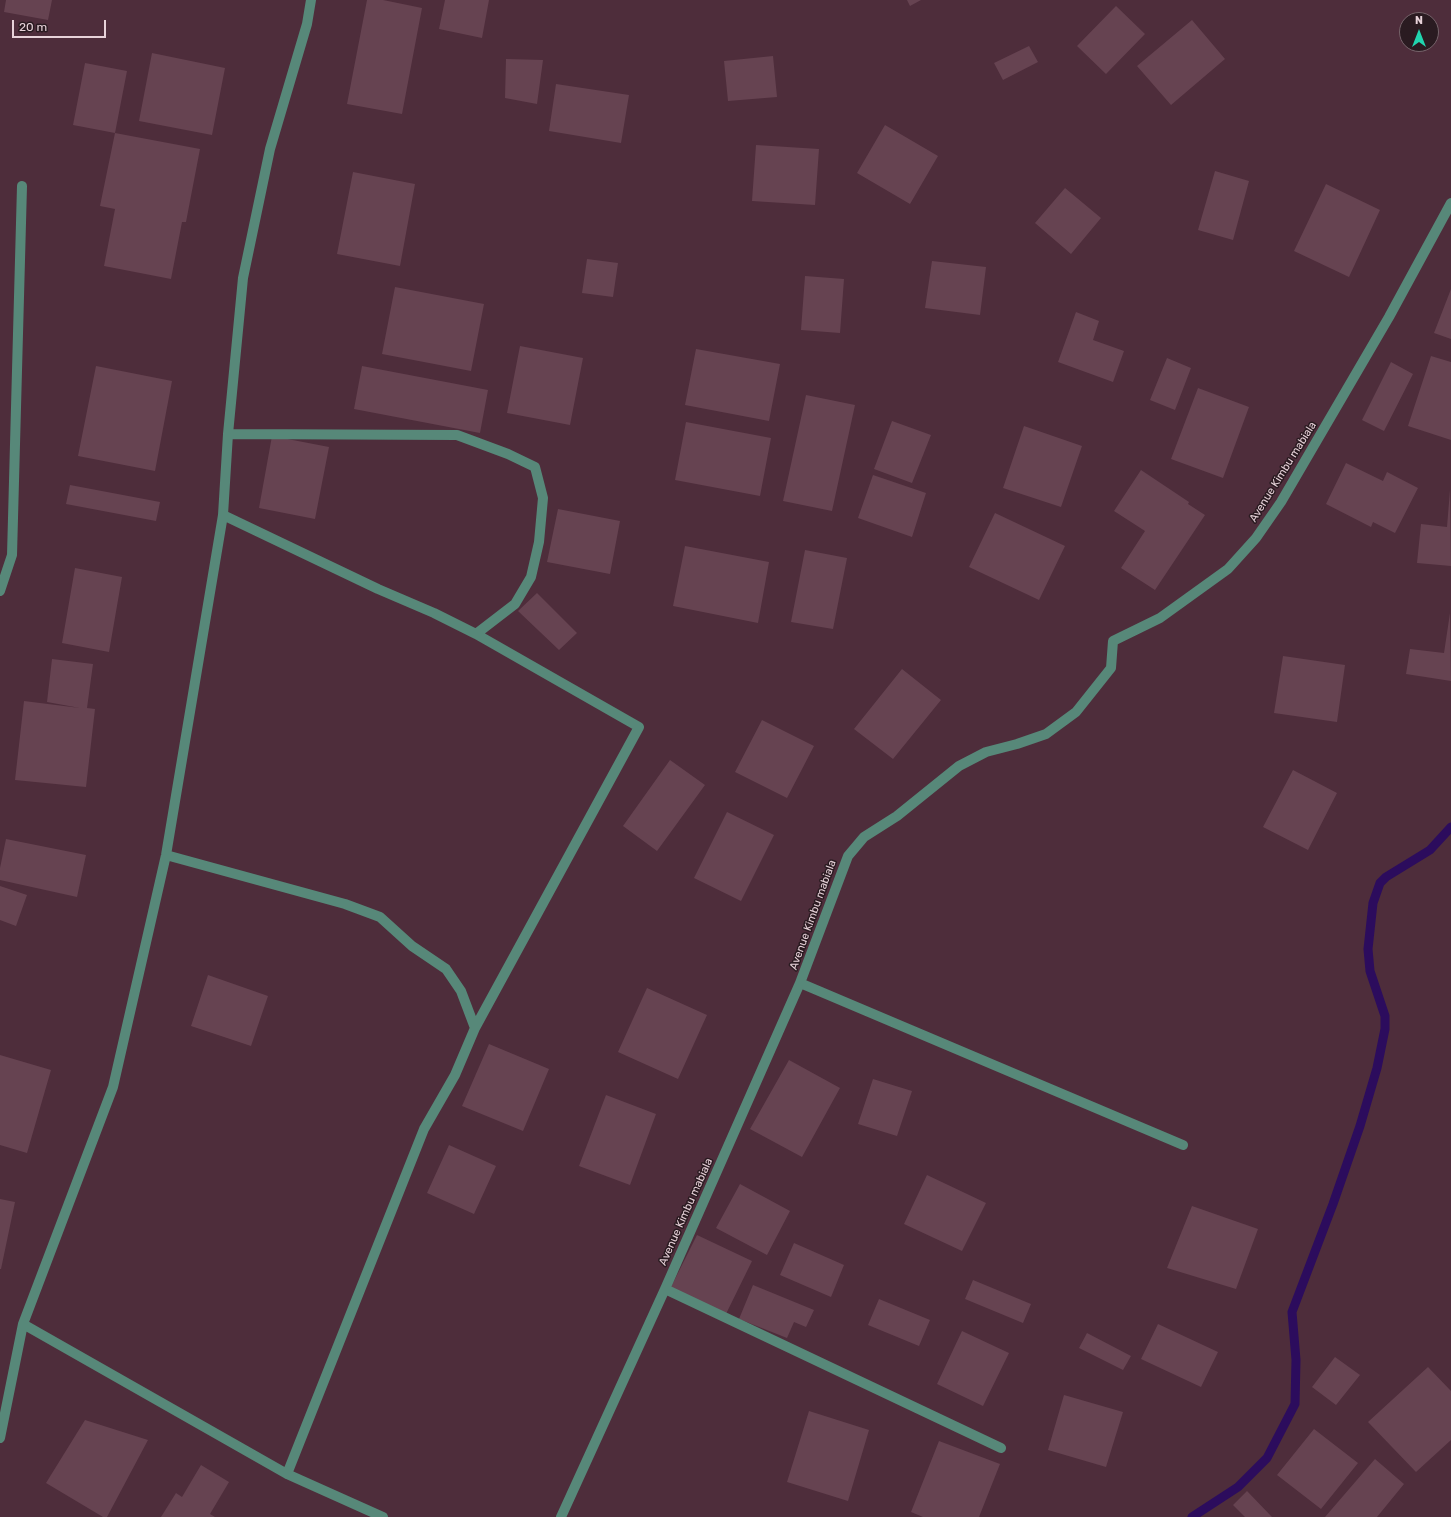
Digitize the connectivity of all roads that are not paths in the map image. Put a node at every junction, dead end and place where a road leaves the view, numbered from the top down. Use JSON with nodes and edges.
{"nodes":[{"id":1,"x":311,"y":0,"type":"edge"},
{"id":2,"x":22,"y":186,"type":"dead end"},
{"id":3,"x":1451,"y":203,"type":"edge"},
{"id":4,"x":228,"y":434,"type":"junction"},
{"id":5,"x":223,"y":515,"type":"junction"},
{"id":6,"x":0,"y":591,"type":"edge"},
{"id":7,"x":476,"y":634,"type":"junction"},
{"id":8,"x":166,"y":855,"type":"junction"},
{"id":9,"x":800,"y":983,"type":"junction"},
{"id":10,"x":475,"y":1028,"type":"junction"},
{"id":11,"x":1183,"y":1145,"type":"dead end"},
{"id":12,"x":665,"y":1289,"type":"junction"},
{"id":13,"x":23,"y":1324,"type":"junction"},
{"id":14,"x":0,"y":1438,"type":"edge"},
{"id":15,"x":1001,"y":1448,"type":"dead end"},
{"id":16,"x":287,"y":1474,"type":"junction"},
{"id":17,"x":383,"y":1517,"type":"edge"},
{"id":18,"x":561,"y":1517,"type":"edge"}],
"edges":[{"from":1,"to":4,"type":"street"},
{"from":2,"to":6,"type":"street"},
{"from":3,"to":9,"type":"street","name":"Avenue Kimbu mabiala"},
{"from":4,"to":5,"type":"street"},
{"from":4,"to":7,"type":"street"},
{"from":5,"to":7,"type":"street"},
{"from":5,"to":8,"type":"street"},
{"from":7,"to":10,"type":"street"},
{"from":8,"to":10,"type":"street"},
{"from":8,"to":13,"type":"street"},
{"from":9,"to":11,"type":"street"},
{"from":9,"to":12,"type":"street","name":"Avenue Kimbu mabiala"},
{"from":10,"to":16,"type":"street"},
{"from":12,"to":15,"type":"street"},
{"from":12,"to":18,"type":"street","name":"Avenue Kimbu mabiala"},
{"from":13,"to":14,"type":"street"},
{"from":13,"to":16,"type":"street"},
{"from":16,"to":17,"type":"street"}]}
